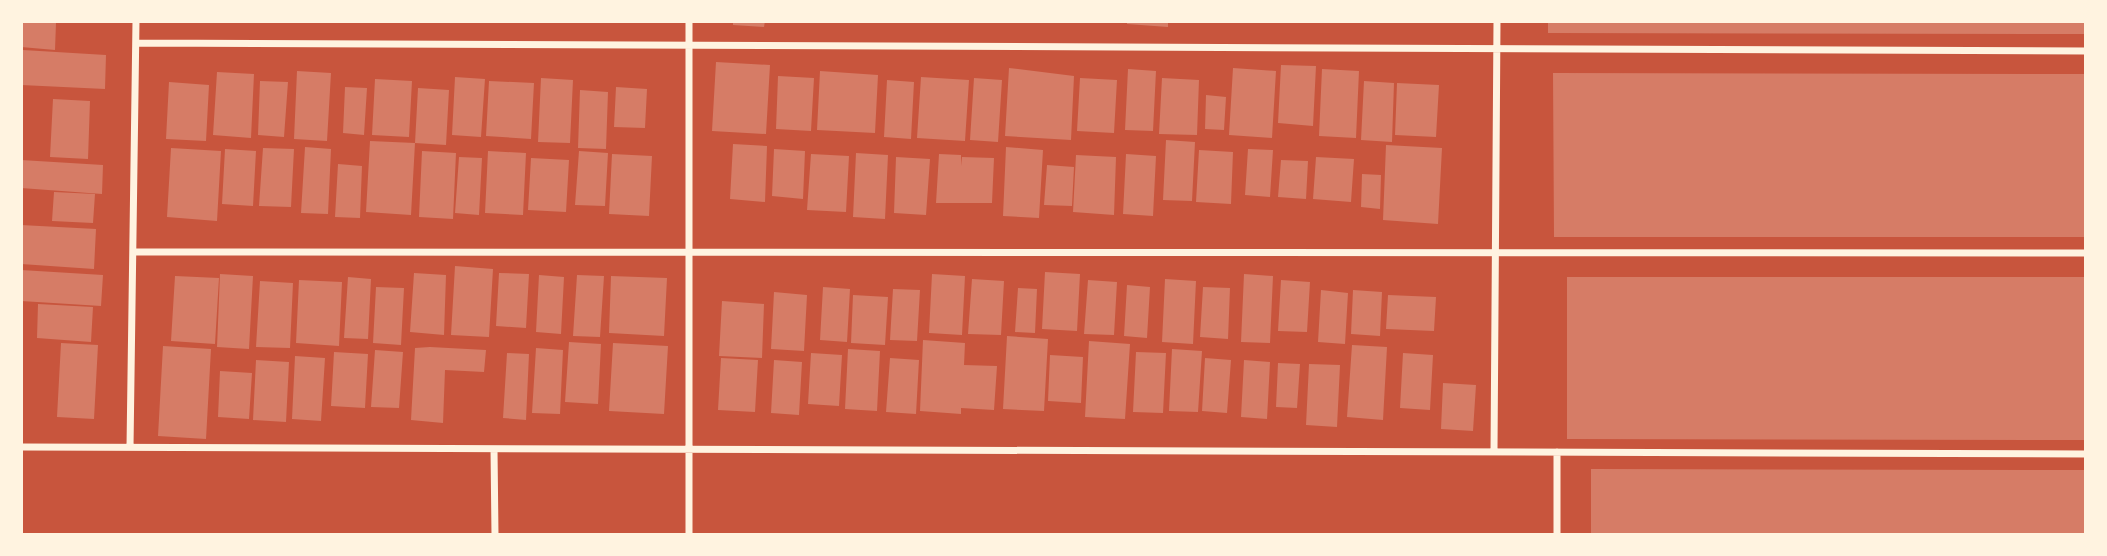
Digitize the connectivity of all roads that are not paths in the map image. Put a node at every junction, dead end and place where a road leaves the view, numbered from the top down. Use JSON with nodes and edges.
{"nodes":[{"id":1,"x":136,"y":21,"type":"edge"},
{"id":2,"x":689,"y":21,"type":"edge"},
{"id":3,"x":1497,"y":21,"type":"edge"},
{"id":4,"x":136,"y":43,"type":"junction"},
{"id":5,"x":689,"y":46,"type":"junction"},
{"id":6,"x":1497,"y":48,"type":"junction"},
{"id":7,"x":2086,"y":51,"type":"edge"},
{"id":8,"x":133,"y":252,"type":"junction"},
{"id":9,"x":689,"y":253,"type":"junction"},
{"id":10,"x":1495,"y":253,"type":"junction"},
{"id":11,"x":2086,"y":253,"type":"edge"},
{"id":12,"x":21,"y":447,"type":"edge"},
{"id":13,"x":130,"y":447,"type":"junction"},
{"id":14,"x":494,"y":449,"type":"junction"},
{"id":15,"x":688,"y":449,"type":"junction"},
{"id":16,"x":1494,"y":452,"type":"junction"},
{"id":17,"x":1557,"y":452,"type":"junction"},
{"id":18,"x":2086,"y":454,"type":"edge"},
{"id":19,"x":495,"y":535,"type":"edge"},
{"id":20,"x":689,"y":535,"type":"edge"},
{"id":21,"x":1557,"y":535,"type":"edge"}],
"edges":[{"from":1,"to":4,"type":"street"},
{"from":2,"to":5,"type":"street"},
{"from":3,"to":6,"type":"street"},
{"from":4,"to":5,"type":"street"},
{"from":4,"to":8,"type":"street"},
{"from":5,"to":6,"type":"street"},
{"from":5,"to":9,"type":"street"},
{"from":6,"to":7,"type":"street"},
{"from":6,"to":10,"type":"street"},
{"from":8,"to":9,"type":"street"},
{"from":8,"to":13,"type":"street"},
{"from":9,"to":10,"type":"street"},
{"from":9,"to":15,"type":"street"},
{"from":10,"to":11,"type":"street"},
{"from":10,"to":16,"type":"street"},
{"from":12,"to":13,"type":"street"},
{"from":13,"to":14,"type":"street"},
{"from":14,"to":15,"type":"street"},
{"from":14,"to":19,"type":"street"},
{"from":15,"to":16,"type":"street"},
{"from":15,"to":20,"type":"street"},
{"from":16,"to":17,"type":"street"},
{"from":17,"to":18,"type":"street"},
{"from":17,"to":21,"type":"street"}]}
